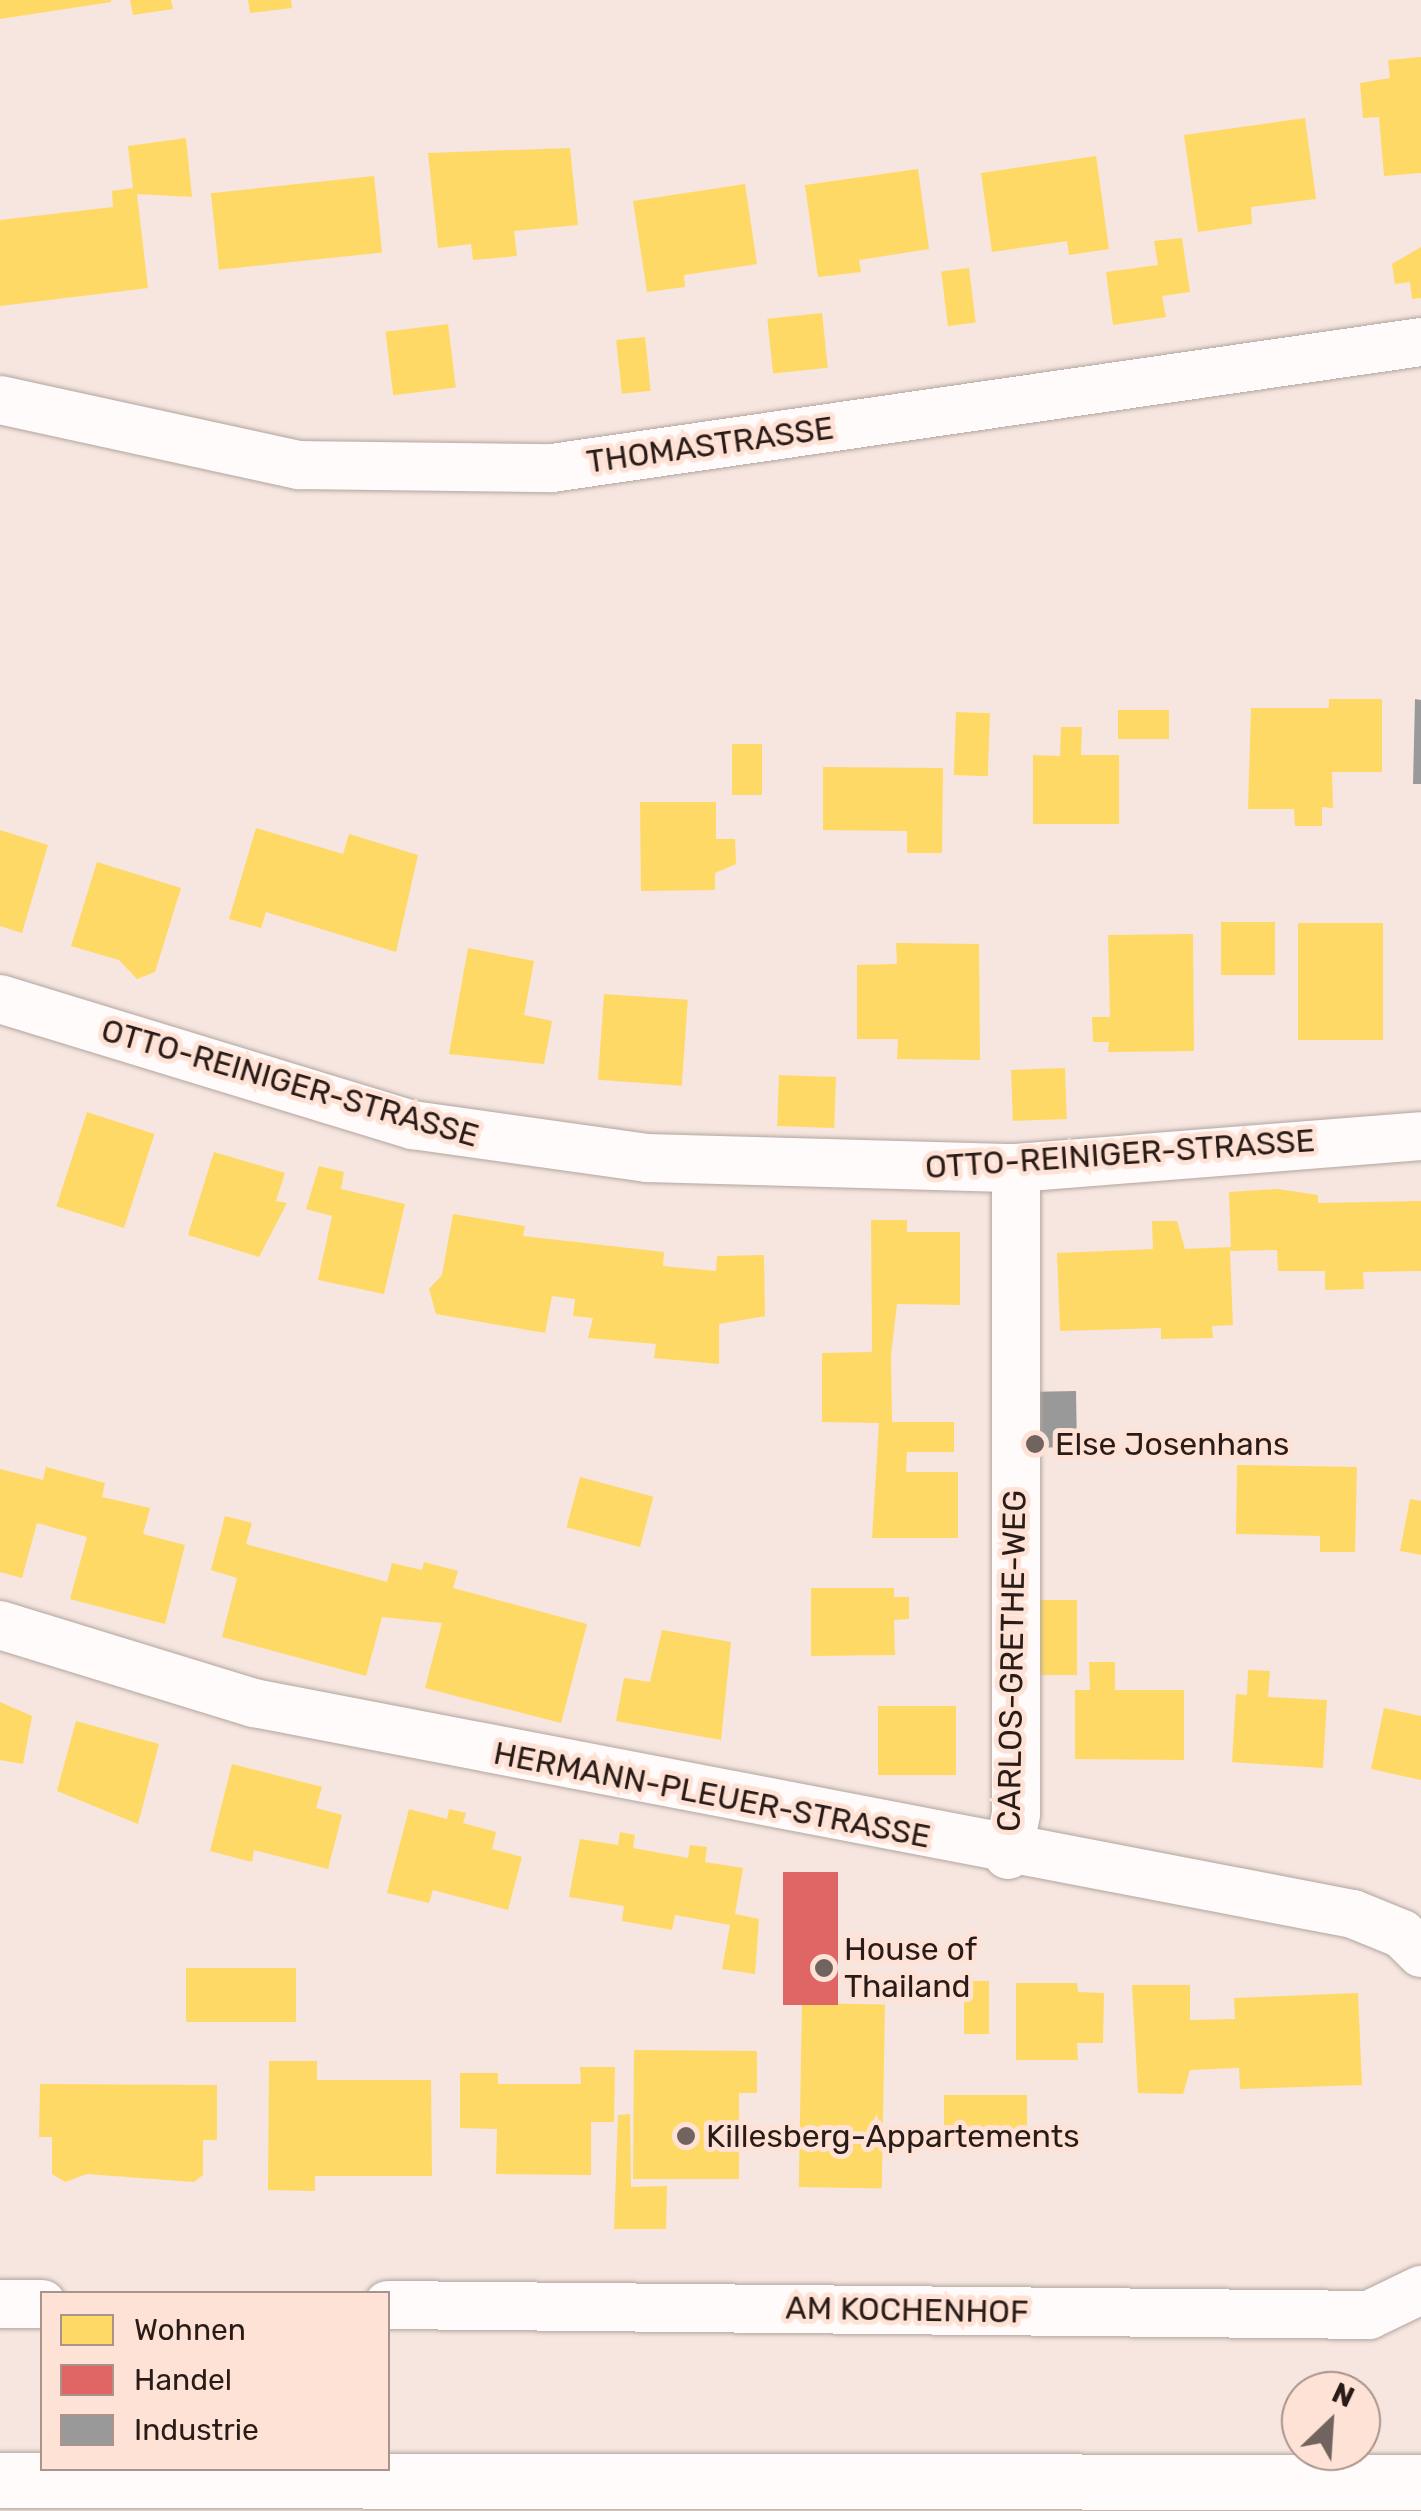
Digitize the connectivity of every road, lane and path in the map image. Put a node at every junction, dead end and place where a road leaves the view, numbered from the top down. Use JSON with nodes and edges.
{"nodes":[{"id":1,"x":1421,"y":342,"type":"edge"},
{"id":2,"x":0,"y":400,"type":"edge"},
{"id":3,"x":0,"y":999,"type":"edge"},
{"id":4,"x":1421,"y":1136,"type":"edge"},
{"id":5,"x":1016,"y":1168,"type":"junction"},
{"id":6,"x":0,"y":1624,"type":"edge"},
{"id":7,"x":1008,"y":1854,"type":"junction"},
{"id":8,"x":1421,"y":1953,"type":"edge"},
{"id":9,"x":1421,"y":2290,"type":"edge"},
{"id":10,"x":0,"y":2304,"type":"edge"},
{"id":11,"x":40,"y":2304,"type":"edge"},
{"id":12,"x":390,"y":2306,"type":"edge"},
{"id":13,"x":0,"y":2480,"type":"edge"},
{"id":14,"x":1421,"y":2482,"type":"edge"}],
"edges":[{"from":1,"to":2,"type":"street","name":"THOMASTRASSE"},
{"from":3,"to":5,"type":"street","name":"OTTO-REINIGER-STRASSE"},
{"from":4,"to":5,"type":"street","name":"OTTO-REINIGER-STRASSE"},
{"from":5,"to":7,"type":"street","name":"CARLOS-GRETHE-WEG"},
{"from":6,"to":7,"type":"street","name":"HERMANN-PLEUER-STRASSE"},
{"from":7,"to":8,"type":"street","name":"HERMANN-PLEUER-STRASSE"},
{"from":9,"to":12,"type":"street","name":"AM KOCHENHOF"},
{"from":10,"to":11,"type":"street"},
{"from":13,"to":14,"type":"main road"}]}
